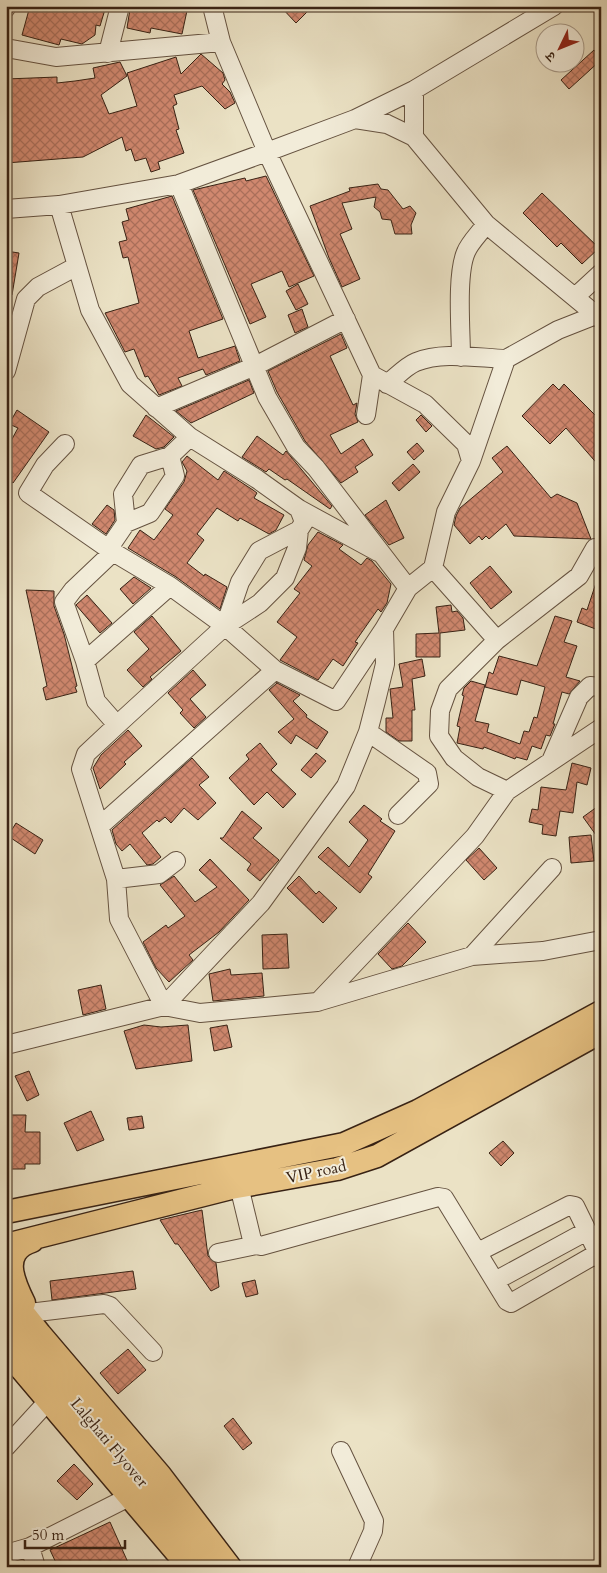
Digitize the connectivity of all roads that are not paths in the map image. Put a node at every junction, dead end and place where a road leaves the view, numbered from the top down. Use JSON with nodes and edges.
{"nodes":[{"id":1,"x":120,"y":6,"type":"edge"},
{"id":2,"x":212,"y":6,"type":"edge"},
{"id":3,"x":554,"y":6,"type":"edge"},
{"id":4,"x":221,"y":42,"type":"junction"},
{"id":5,"x":6,"y":48,"type":"edge"},
{"id":6,"x":108,"y":53,"type":"junction"},
{"id":7,"x":414,"y":90,"type":"junction"},
{"id":8,"x":355,"y":119,"type":"junction"},
{"id":9,"x":414,"y":137,"type":"junction"},
{"id":10,"x":266,"y":152,"type":"junction"},
{"id":11,"x":180,"y":184,"type":"junction"},
{"id":12,"x":59,"y":205,"type":"junction"},
{"id":13,"x":6,"y":208,"type":"edge"},
{"id":14,"x":486,"y":224,"type":"junction"},
{"id":15,"x":77,"y":266,"type":"junction"},
{"id":16,"x":601,"y":273,"type":"edge"},
{"id":17,"x":575,"y":298,"type":"junction"},
{"id":18,"x":599,"y":317,"type":"edge"},
{"id":19,"x":346,"y":319,"type":"junction"},
{"id":20,"x":460,"y":357,"type":"junction"},
{"id":21,"x":506,"y":360,"type":"junction"},
{"id":22,"x":255,"y":366,"type":"junction"},
{"id":23,"x":6,"y":371,"type":"edge"},
{"id":24,"x":372,"y":375,"type":"junction"},
{"id":25,"x":388,"y":384,"type":"junction"},
{"id":26,"x":156,"y":408,"type":"junction"},
{"id":27,"x":366,"y":415,"type":"dead end"},
{"id":28,"x":190,"y":437,"type":"junction"},
{"id":29,"x":65,"y":444,"type":"dead end"},
{"id":30,"x":170,"y":456,"type":"junction"},
{"id":31,"x":471,"y":462,"type":"junction"},
{"id":32,"x":299,"y":509,"type":"junction"},
{"id":33,"x":126,"y":523,"type":"junction"},
{"id":34,"x":299,"y":530,"type":"junction"},
{"id":35,"x":595,"y":548,"type":"dead end"},
{"id":36,"x":111,"y":550,"type":"junction"},
{"id":37,"x":383,"y":555,"type":"junction"},
{"id":38,"x":433,"y":568,"type":"junction"},
{"id":39,"x":170,"y":586,"type":"junction"},
{"id":40,"x":408,"y":588,"type":"junction"},
{"id":41,"x":225,"y":626,"type":"junction"},
{"id":42,"x":384,"y":629,"type":"junction"},
{"id":43,"x":497,"y":640,"type":"junction"},
{"id":44,"x":85,"y":661,"type":"junction"},
{"id":45,"x":275,"y":670,"type":"junction"},
{"id":46,"x":601,"y":687,"type":"edge"},
{"id":47,"x":118,"y":725,"type":"junction"},
{"id":48,"x":601,"y":728,"type":"edge"},
{"id":49,"x":368,"y":732,"type":"junction"},
{"id":50,"x":552,"y":761,"type":"junction"},
{"id":51,"x":507,"y":791,"type":"junction"},
{"id":52,"x":398,"y":815,"type":"dead end"},
{"id":53,"x":101,"y":825,"type":"junction"},
{"id":54,"x":176,"y":861,"type":"dead end"},
{"id":55,"x":552,"y":868,"type":"dead end"},
{"id":56,"x":116,"y":879,"type":"junction"},
{"id":57,"x":601,"y":940,"type":"edge"},
{"id":58,"x":472,"y":956,"type":"junction"},
{"id":59,"x":317,"y":1002,"type":"junction"},
{"id":60,"x":164,"y":1006,"type":"junction"},
{"id":61,"x":601,"y":1012,"type":"edge"},
{"id":62,"x":601,"y":1032,"type":"edge"},
{"id":63,"x":6,"y":1045,"type":"edge"},
{"id":64,"x":239,"y":1186,"type":"junction"},
{"id":65,"x":13,"y":1207,"type":"edge"},
{"id":66,"x":78,"y":1225,"type":"junction"},
{"id":67,"x":587,"y":1230,"type":"junction"},
{"id":68,"x":6,"y":1245,"type":"edge"},
{"id":69,"x":256,"y":1245,"type":"junction"},
{"id":70,"x":478,"y":1252,"type":"junction"},
{"id":71,"x":218,"y":1253,"type":"dead end"},
{"id":72,"x":599,"y":1256,"type":"edge"},
{"id":73,"x":495,"y":1280,"type":"junction"},
{"id":74,"x":6,"y":1291,"type":"edge"},
{"id":75,"x":29,"y":1313,"type":"junction"},
{"id":76,"x":6,"y":1321,"type":"edge"},
{"id":77,"x":40,"y":1334,"type":"junction"},
{"id":78,"x":6,"y":1351,"type":"edge"},
{"id":79,"x":153,"y":1352,"type":"dead end"},
{"id":80,"x":49,"y":1400,"type":"junction"},
{"id":81,"x":6,"y":1447,"type":"edge"},
{"id":82,"x":341,"y":1451,"type":"dead end"},
{"id":83,"x":131,"y":1496,"type":"junction"},
{"id":84,"x":30,"y":1547,"type":"junction"},
{"id":85,"x":6,"y":1554,"type":"edge"},
{"id":86,"x":36,"y":1567,"type":"edge"},
{"id":87,"x":189,"y":1567,"type":"edge"},
{"id":88,"x":210,"y":1567,"type":"edge"},
{"id":89,"x":230,"y":1567,"type":"edge"},
{"id":90,"x":357,"y":1567,"type":"edge"}],
"edges":[{"from":1,"to":6,"type":"street"},
{"from":2,"to":4,"type":"street"},
{"from":3,"to":7,"type":"street"},
{"from":4,"to":6,"type":"street"},
{"from":4,"to":10,"type":"street"},
{"from":5,"to":6,"type":"street"},
{"from":7,"to":8,"type":"street"},
{"from":7,"to":9,"type":"street"},
{"from":8,"to":9,"type":"street"},
{"from":8,"to":10,"type":"street"},
{"from":9,"to":14,"type":"street"},
{"from":10,"to":11,"type":"street"},
{"from":10,"to":19,"type":"street"},
{"from":11,"to":12,"type":"street"},
{"from":11,"to":22,"type":"street"},
{"from":12,"to":13,"type":"street"},
{"from":12,"to":15,"type":"street"},
{"from":14,"to":17,"type":"street"},
{"from":14,"to":20,"type":"street"},
{"from":15,"to":23,"type":"street"},
{"from":15,"to":26,"type":"street"},
{"from":16,"to":17,"type":"street"},
{"from":17,"to":18,"type":"street"},
{"from":18,"to":21,"type":"street"},
{"from":19,"to":22,"type":"street"},
{"from":19,"to":24,"type":"street"},
{"from":20,"to":21,"type":"street"},
{"from":20,"to":25,"type":"street"},
{"from":21,"to":31,"type":"street"},
{"from":22,"to":26,"type":"street"},
{"from":22,"to":37,"type":"street"},
{"from":24,"to":25,"type":"street"},
{"from":24,"to":27,"type":"street"},
{"from":25,"to":31,"type":"street"},
{"from":26,"to":28,"type":"street"},
{"from":28,"to":30,"type":"street"},
{"from":28,"to":32,"type":"street"},
{"from":29,"to":36,"type":"street"},
{"from":30,"to":33,"type":"street"},
{"from":30,"to":33,"type":"street"},
{"from":31,"to":38,"type":"street"},
{"from":32,"to":34,"type":"street"},
{"from":32,"to":37,"type":"street"},
{"from":33,"to":36,"type":"street"},
{"from":34,"to":41,"type":"street"},
{"from":34,"to":41,"type":"street"},
{"from":35,"to":43,"type":"street"},
{"from":36,"to":39,"type":"street"},
{"from":36,"to":44,"type":"street"},
{"from":37,"to":40,"type":"street"},
{"from":38,"to":40,"type":"street"},
{"from":38,"to":43,"type":"street"},
{"from":39,"to":41,"type":"street"},
{"from":39,"to":44,"type":"street"},
{"from":40,"to":42,"type":"street"},
{"from":41,"to":45,"type":"street"},
{"from":41,"to":47,"type":"street"},
{"from":42,"to":45,"type":"street"},
{"from":42,"to":49,"type":"street"},
{"from":43,"to":51,"type":"street"},
{"from":44,"to":47,"type":"street"},
{"from":45,"to":53,"type":"street"},
{"from":46,"to":50,"type":"street"},
{"from":47,"to":53,"type":"street"},
{"from":48,"to":50,"type":"street"},
{"from":49,"to":52,"type":"street"},
{"from":49,"to":60,"type":"street"},
{"from":50,"to":51,"type":"street"},
{"from":51,"to":59,"type":"street"},
{"from":53,"to":56,"type":"street"},
{"from":54,"to":56,"type":"street"},
{"from":55,"to":58,"type":"street"},
{"from":56,"to":60,"type":"street"},
{"from":57,"to":58,"type":"street"},
{"from":58,"to":59,"type":"street"},
{"from":59,"to":60,"type":"street"},
{"from":60,"to":63,"type":"street"},
{"from":61,"to":65,"type":"main road","name":"VIP road"},
{"from":62,"to":64,"type":"main road","name":"VIP road"},
{"from":64,"to":66,"type":"main road","name":"VIP road"},
{"from":64,"to":69,"type":"street"},
{"from":66,"to":68,"type":"main road","name":"VIP road"},
{"from":66,"to":75,"type":"main road"},
{"from":67,"to":70,"type":"street"},
{"from":67,"to":72,"type":"street"},
{"from":67,"to":73,"type":"street"},
{"from":69,"to":70,"type":"street"},
{"from":69,"to":71,"type":"street"},
{"from":70,"to":73,"type":"street"},
{"from":72,"to":73,"type":"street"},
{"from":74,"to":77,"type":"main road"},
{"from":75,"to":77,"type":"main road"},
{"from":75,"to":79,"type":"street"},
{"from":76,"to":88,"type":"main road","name":"Lalghati Flyover"},
{"from":77,"to":89,"type":"main road"},
{"from":78,"to":80,"type":"main road"},
{"from":80,"to":81,"type":"street"},
{"from":80,"to":83,"type":"main road"},
{"from":82,"to":90,"type":"street"},
{"from":83,"to":84,"type":"street"},
{"from":83,"to":87,"type":"main road"},
{"from":84,"to":85,"type":"street"},
{"from":84,"to":86,"type":"street"}]}
